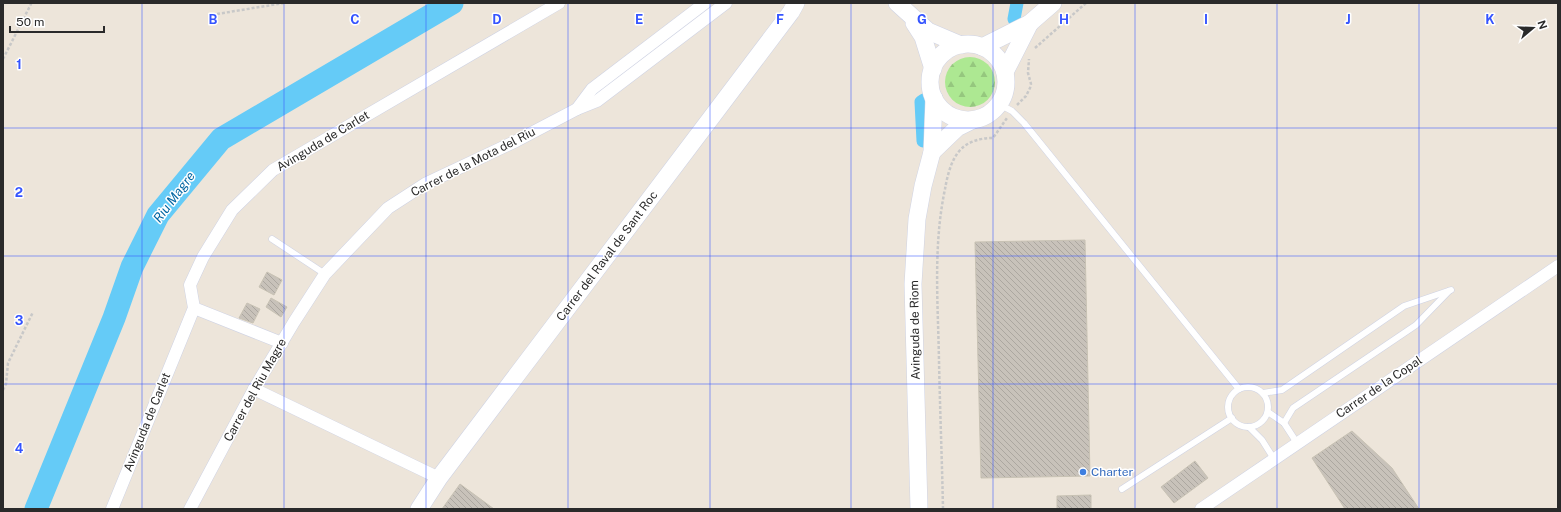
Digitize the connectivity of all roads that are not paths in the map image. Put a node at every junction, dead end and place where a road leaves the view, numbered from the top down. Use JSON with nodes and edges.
{"nodes":[{"id":1,"x":559,"y":3,"type":"edge"},
{"id":2,"x":705,"y":3,"type":"edge"},
{"id":3,"x":726,"y":3,"type":"edge"},
{"id":4,"x":796,"y":3,"type":"edge"},
{"id":5,"x":1053,"y":3,"type":"edge"},
{"id":6,"x":903,"y":9,"type":"edge"},
{"id":7,"x":1030,"y":23,"type":"junction"},
{"id":8,"x":961,"y":45,"type":"junction"},
{"id":9,"x":982,"y":47,"type":"junction"},
{"id":10,"x":933,"y":69,"type":"junction"},
{"id":11,"x":1005,"y":72,"type":"junction"},
{"id":12,"x":934,"y":98,"type":"junction"},
{"id":13,"x":1006,"y":108,"type":"junction"},
{"id":14,"x":577,"y":109,"type":"junction"},
{"id":15,"x":973,"y":120,"type":"junction"},
{"id":16,"x":932,"y":152,"type":"junction"},
{"id":17,"x":272,"y":239,"type":"dead end"},
{"id":18,"x":1558,"y":266,"type":"edge"},
{"id":19,"x":325,"y":274,"type":"junction"},
{"id":20,"x":194,"y":308,"type":"junction"},
{"id":21,"x":282,"y":343,"type":"junction"},
{"id":22,"x":254,"y":389,"type":"junction"},
{"id":23,"x":1239,"y":389,"type":"junction"},
{"id":24,"x":1263,"y":393,"type":"junction"},
{"id":25,"x":1268,"y":412,"type":"junction"},
{"id":26,"x":1232,"y":418,"type":"junction"},
{"id":27,"x":1284,"y":423,"type":"junction"},
{"id":28,"x":1249,"y":427,"type":"junction"},
{"id":29,"x":1297,"y":443,"type":"junction"},
{"id":30,"x":1274,"y":459,"type":"junction"},
{"id":31,"x":439,"y":478,"type":"junction"},
{"id":32,"x":1122,"y":488,"type":"dead end"},
{"id":33,"x":112,"y":509,"type":"edge"},
{"id":34,"x":190,"y":509,"type":"edge"},
{"id":35,"x":419,"y":509,"type":"edge"},
{"id":36,"x":919,"y":509,"type":"edge"},
{"id":37,"x":1201,"y":509,"type":"edge"}],
"edges":[{"from":1,"to":20,"type":"street","name":"Avinguda de Carlet"},
{"from":2,"to":14,"type":"street","name":"Carrer de la Mota del Riu"},
{"from":3,"to":14,"type":"street","name":"Carrer de la Mota del Riu"},
{"from":4,"to":31,"type":"street","name":"Carrer del Raval de Sant Roc"},
{"from":5,"to":7,"type":"street"},
{"from":6,"to":8,"type":"street"},
{"from":6,"to":10,"type":"street"},
{"from":7,"to":9,"type":"street"},
{"from":7,"to":11,"type":"street"},
{"from":8,"to":9,"type":"street"},
{"from":8,"to":10,"type":"street"},
{"from":9,"to":11,"type":"street"},
{"from":10,"to":12,"type":"street"},
{"from":11,"to":13,"type":"street"},
{"from":12,"to":15,"type":"street"},
{"from":12,"to":16,"type":"street","name":"Avinguda de Riom"},
{"from":13,"to":15,"type":"street"},
{"from":13,"to":23,"type":"lane"},
{"from":14,"to":19,"type":"street","name":"Carrer de la Mota del Riu"},
{"from":15,"to":16,"type":"street"},
{"from":16,"to":36,"type":"street","name":"Avinguda de Riom"},
{"from":17,"to":19,"type":"lane"},
{"from":18,"to":29,"type":"street","name":"Carrer de la Copal"},
{"from":19,"to":21,"type":"street","name":"Carrer del Riu Magre"},
{"from":20,"to":21,"type":"street"},
{"from":20,"to":33,"type":"street","name":"Avinguda de Carlet"},
{"from":21,"to":22,"type":"street","name":"Carrer del Riu Magre"},
{"from":22,"to":31,"type":"street"},
{"from":22,"to":34,"type":"street","name":"Carrer del Riu Magre"},
{"from":23,"to":24,"type":"lane"},
{"from":23,"to":26,"type":"lane"},
{"from":24,"to":25,"type":"lane"},
{"from":24,"to":27,"type":"lane"},
{"from":25,"to":27,"type":"lane"},
{"from":25,"to":28,"type":"lane"},
{"from":26,"to":28,"type":"lane"},
{"from":26,"to":32,"type":"lane"},
{"from":27,"to":29,"type":"lane"},
{"from":28,"to":30,"type":"lane"},
{"from":29,"to":30,"type":"street","name":"Carrer de la Copal"},
{"from":30,"to":37,"type":"street","name":"Carrer de la Copal"},
{"from":31,"to":35,"type":"street","name":"Carrer del Raval de Sant Roc"}]}
